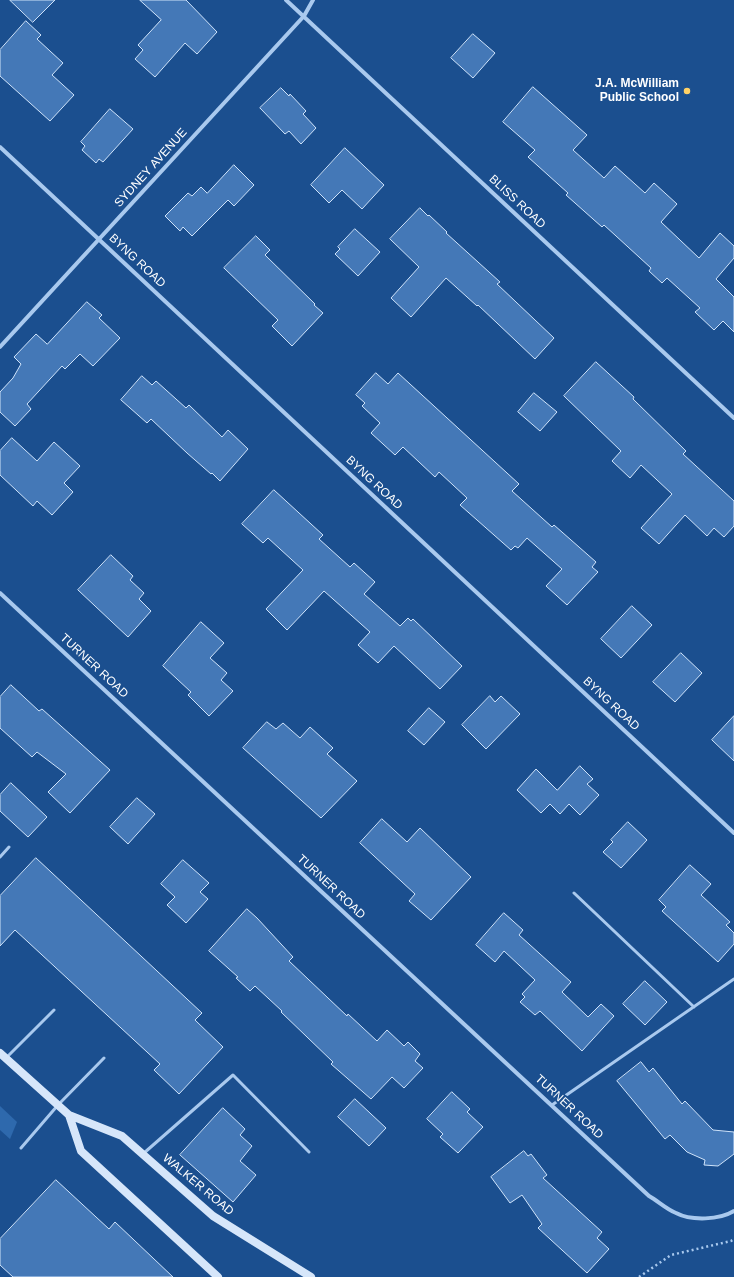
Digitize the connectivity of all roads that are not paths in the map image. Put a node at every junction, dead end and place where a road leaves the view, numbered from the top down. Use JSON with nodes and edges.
{"nodes":[{"id":1,"x":286,"y":0,"type":"edge"},
{"id":2,"x":313,"y":0,"type":"edge"},
{"id":3,"x":304,"y":16,"type":"junction"},
{"id":4,"x":0,"y":147,"type":"edge"},
{"id":5,"x":99,"y":240,"type":"junction"},
{"id":6,"x":0,"y":347,"type":"edge"},
{"id":7,"x":734,"y":418,"type":"edge"},
{"id":8,"x":0,"y":593,"type":"edge"},
{"id":9,"x":734,"y":833,"type":"edge"},
{"id":10,"x":9,"y":847,"type":"dead end"},
{"id":11,"x":0,"y":857,"type":"edge"},
{"id":12,"x":574,"y":893,"type":"dead end"},
{"id":13,"x":734,"y":979,"type":"edge"},
{"id":14,"x":694,"y":1007,"type":"junction"},
{"id":15,"x":54,"y":1010,"type":"dead end"},
{"id":16,"x":3,"y":1055,"type":"edge"},
{"id":17,"x":104,"y":1058,"type":"dead end"},
{"id":18,"x":58,"y":1105,"type":"junction"},
{"id":19,"x":552,"y":1106,"type":"junction"},
{"id":20,"x":69,"y":1114,"type":"junction"},
{"id":21,"x":21,"y":1148,"type":"dead end"},
{"id":22,"x":309,"y":1152,"type":"dead end"},
{"id":23,"x":142,"y":1154,"type":"junction"},
{"id":24,"x":734,"y":1211,"type":"edge"},
{"id":25,"x":218,"y":1277,"type":"edge"},
{"id":26,"x":311,"y":1277,"type":"edge"}],
"edges":[{"from":1,"to":3,"type":"street","name":"BLISS ROAD"},
{"from":2,"to":3,"type":"street","name":"SYDNEY AVENUE"},
{"from":3,"to":5,"type":"street","name":"SYDNEY AVENUE"},
{"from":3,"to":7,"type":"street","name":"BLISS ROAD"},
{"from":4,"to":5,"type":"street","name":"BYNG ROAD"},
{"from":5,"to":6,"type":"street","name":"SYDNEY AVENUE"},
{"from":5,"to":9,"type":"street","name":"BYNG ROAD"},
{"from":8,"to":19,"type":"street","name":"TURNER ROAD"},
{"from":10,"to":11,"type":"lane"},
{"from":12,"to":14,"type":"lane"},
{"from":13,"to":14,"type":"lane"},
{"from":14,"to":19,"type":"lane"},
{"from":15,"to":16,"type":"lane"},
{"from":16,"to":18,"type":"main road","name":"WALKER ROAD"},
{"from":17,"to":18,"type":"lane"},
{"from":18,"to":20,"type":"main road","name":"WALKER ROAD"},
{"from":18,"to":21,"type":"lane"},
{"from":19,"to":24,"type":"street","name":"TURNER ROAD"},
{"from":20,"to":23,"type":"main road","name":"WALKER ROAD"},
{"from":20,"to":25,"type":"main road"},
{"from":22,"to":23,"type":"lane"},
{"from":23,"to":26,"type":"main road","name":"WALKER ROAD"}]}
